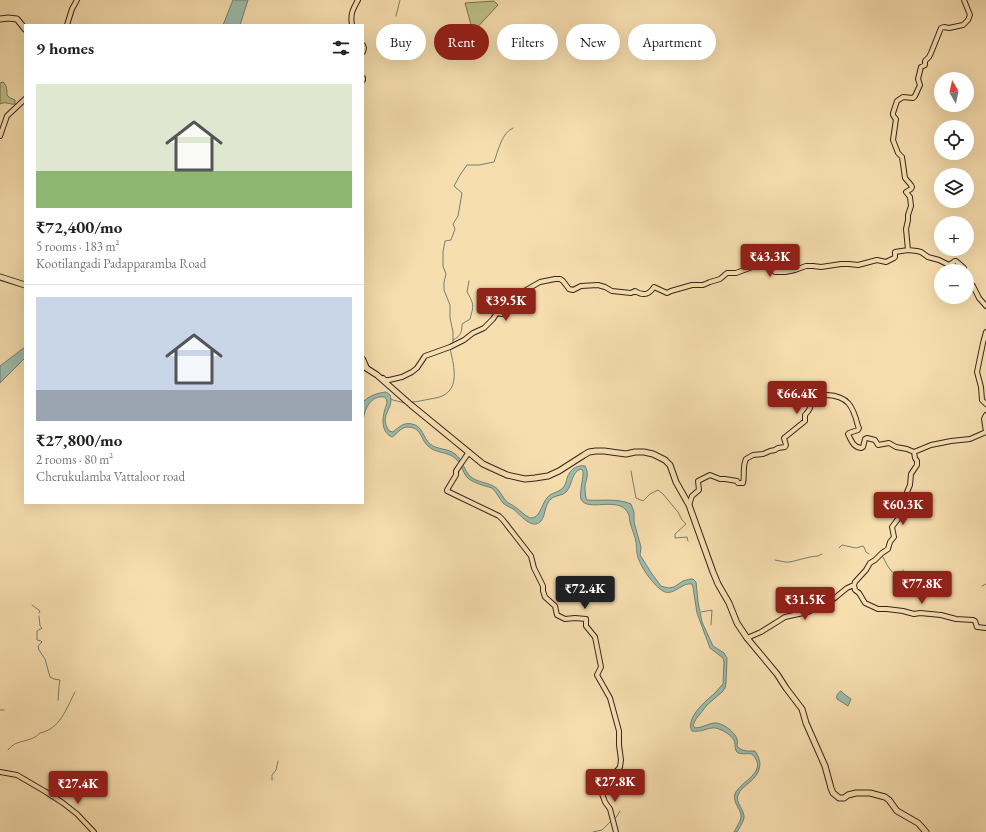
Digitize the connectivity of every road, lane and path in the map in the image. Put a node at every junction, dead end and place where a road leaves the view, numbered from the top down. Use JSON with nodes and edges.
{"nodes":[{"id":1,"x":77,"y":0,"type":"edge"},
{"id":2,"x":358,"y":0,"type":"edge"},
{"id":3,"x":964,"y":0,"type":"edge"},
{"id":4,"x":0,"y":19,"type":"edge"},
{"id":5,"x":67,"y":24,"type":"edge"},
{"id":6,"x":352,"y":24,"type":"edge"},
{"id":7,"x":24,"y":28,"type":"edge"},
{"id":8,"x":24,"y":100,"type":"edge"},
{"id":9,"x":0,"y":136,"type":"edge"},
{"id":10,"x":908,"y":250,"type":"junction"},
{"id":11,"x":947,"y":264,"type":"edge"},
{"id":12,"x":950,"y":264,"type":"edge"},
{"id":13,"x":960,"y":264,"type":"edge"},
{"id":14,"x":0,"y":277,"type":"edge"},
{"id":15,"x":24,"y":285,"type":"edge"},
{"id":16,"x":974,"y":288,"type":"edge"},
{"id":17,"x":986,"y":306,"type":"edge"},
{"id":18,"x":986,"y":332,"type":"edge"},
{"id":19,"x":366,"y":367,"type":"edge"},
{"id":20,"x":378,"y":376,"type":"junction"},
{"id":21,"x":986,"y":404,"type":"edge"},
{"id":22,"x":986,"y":415,"type":"edge"},
{"id":23,"x":986,"y":432,"type":"edge"},
{"id":24,"x":469,"y":452,"type":"junction"},
{"id":25,"x":914,"y":452,"type":"junction"},
{"id":26,"x":689,"y":505,"type":"junction"},
{"id":27,"x":854,"y":586,"type":"junction"},
{"id":28,"x":986,"y":628,"type":"edge"},
{"id":29,"x":746,"y":638,"type":"junction"},
{"id":30,"x":0,"y":772,"type":"edge"},
{"id":31,"x":94,"y":832,"type":"edge"},
{"id":32,"x":616,"y":832,"type":"edge"},
{"id":33,"x":926,"y":832,"type":"edge"}],
"edges":[{"from":1,"to":5,"type":"main road"},
{"from":2,"to":6,"type":"main road"},
{"from":3,"to":10,"type":"main road"},
{"from":4,"to":7,"type":"highway"},
{"from":8,"to":9,"type":"main road"},
{"from":10,"to":11,"type":"main road"},
{"from":10,"to":20,"type":"main road"},
{"from":12,"to":13,"type":"main road"},
{"from":14,"to":15,"type":"highway"},
{"from":16,"to":17,"type":"main road"},
{"from":18,"to":21,"type":"main road"},
{"from":19,"to":20,"type":"highway"},
{"from":20,"to":24,"type":"highway"},
{"from":22,"to":23,"type":"main road"},
{"from":23,"to":25,"type":"main road"},
{"from":24,"to":26,"type":"highway"},
{"from":24,"to":32,"type":"main road"},
{"from":25,"to":26,"type":"main road"},
{"from":25,"to":27,"type":"main road"},
{"from":26,"to":29,"type":"highway"},
{"from":27,"to":28,"type":"main road"},
{"from":27,"to":29,"type":"main road"},
{"from":29,"to":33,"type":"highway"},
{"from":30,"to":31,"type":"main road"}]}
